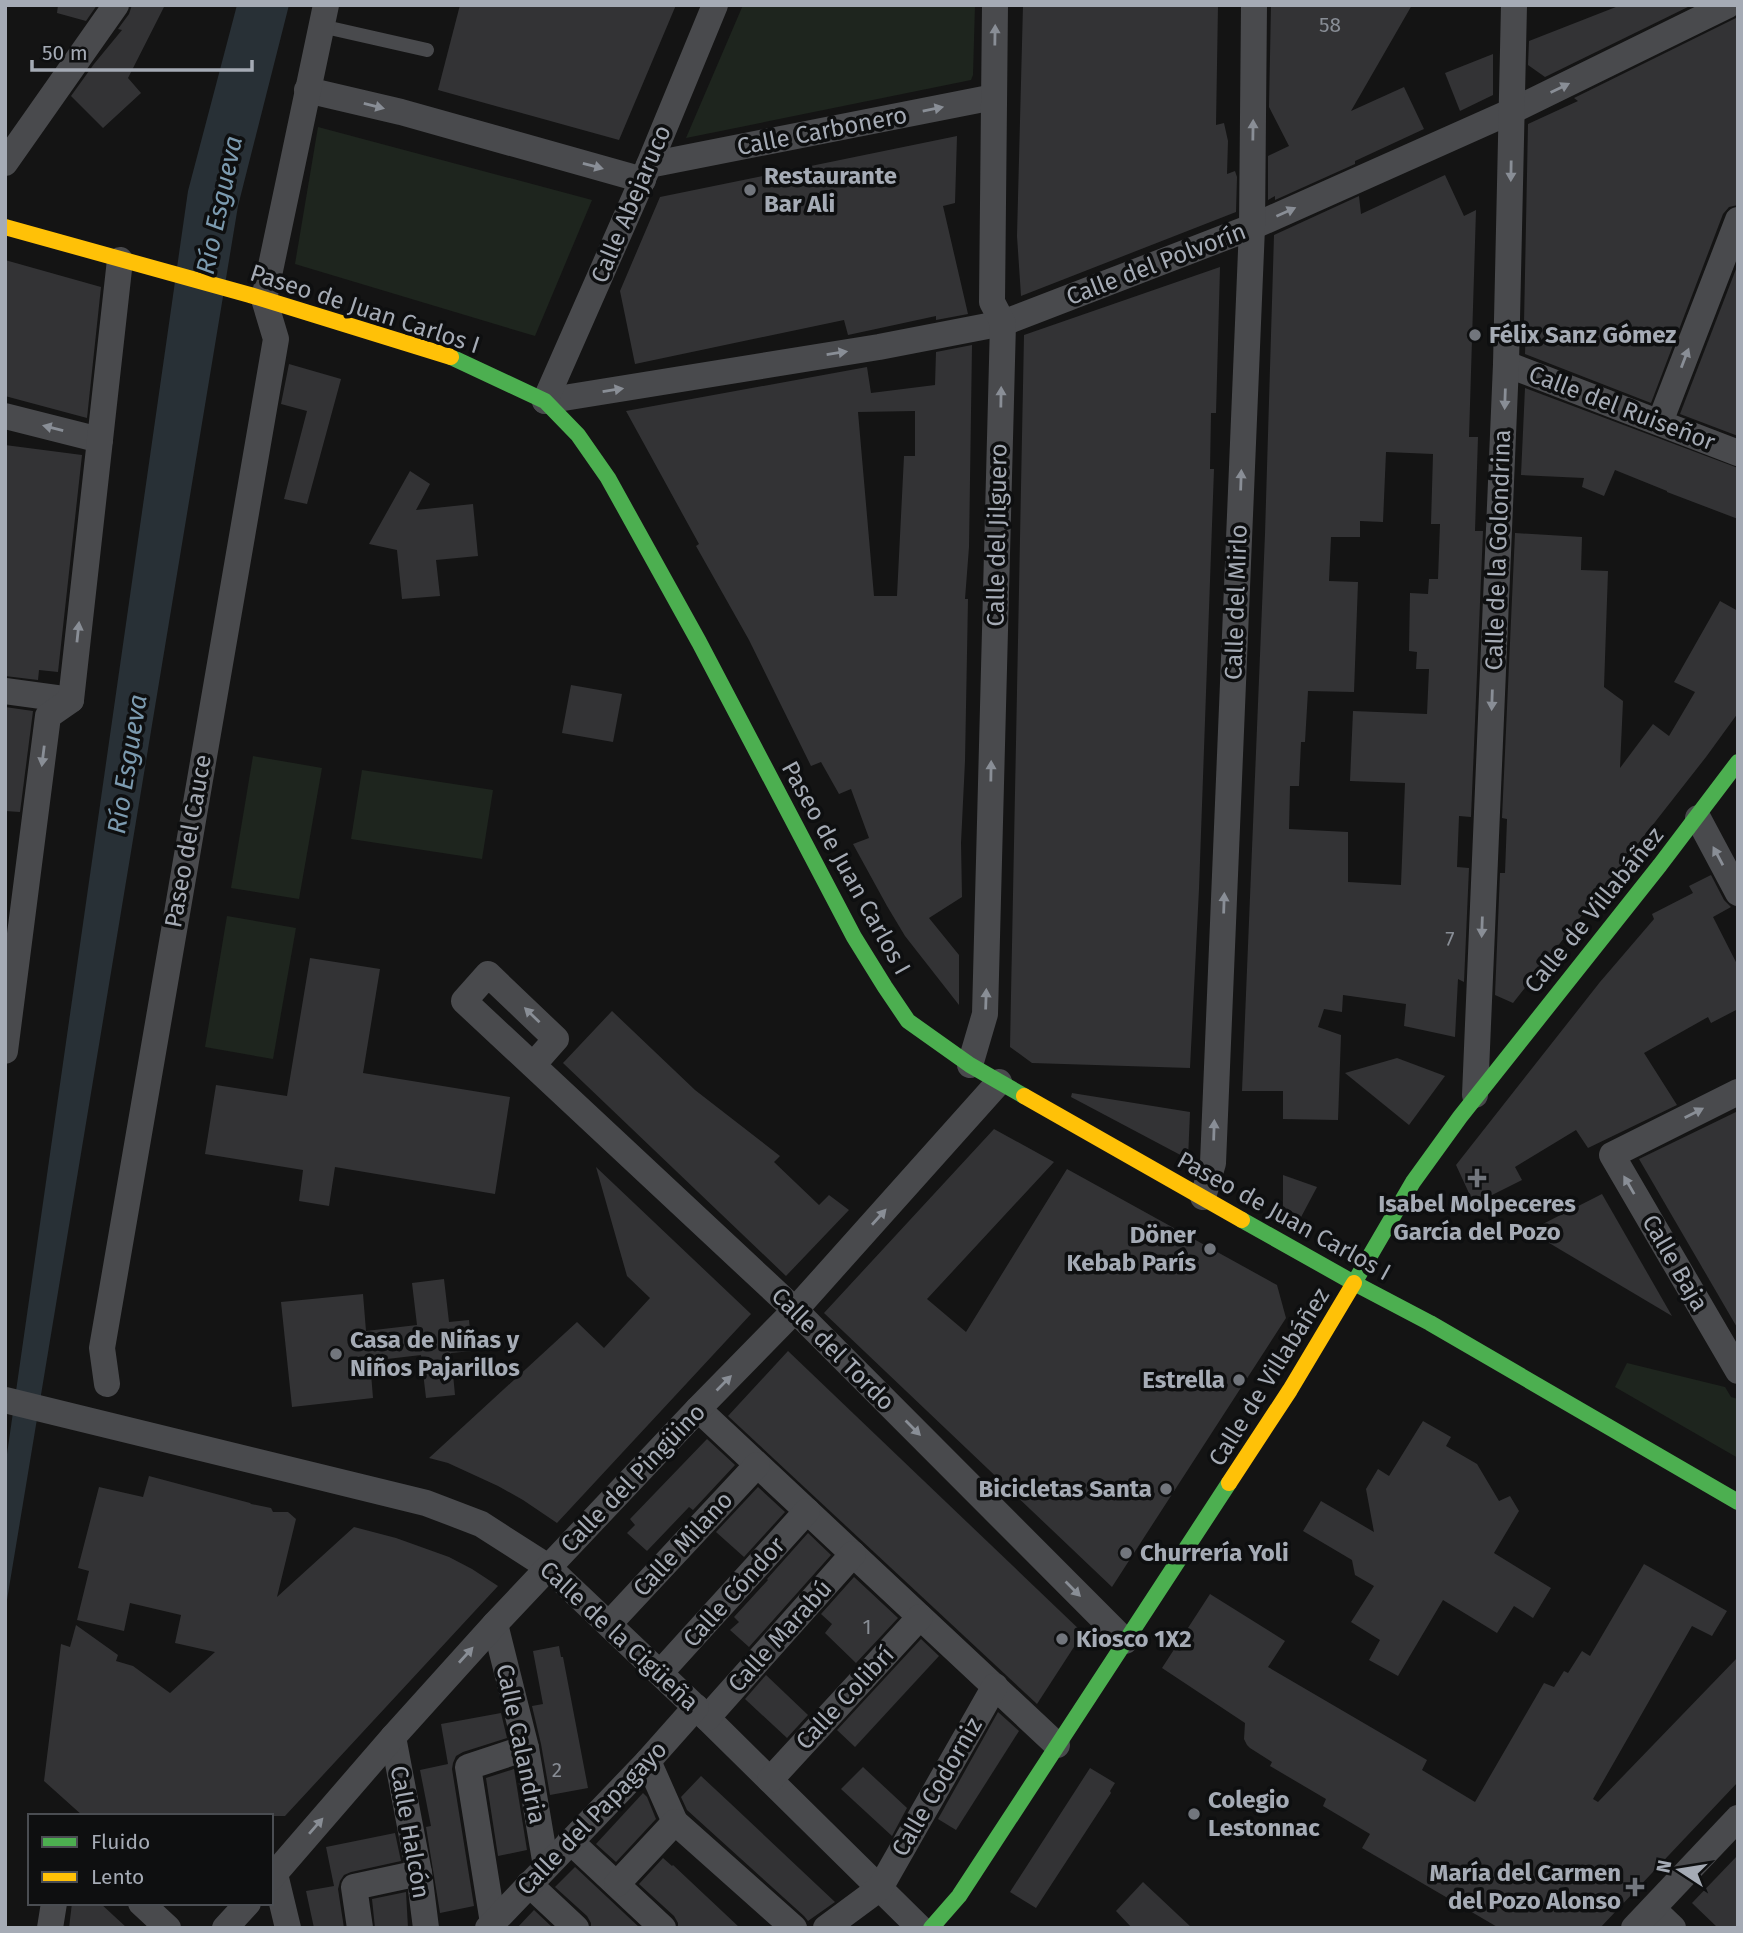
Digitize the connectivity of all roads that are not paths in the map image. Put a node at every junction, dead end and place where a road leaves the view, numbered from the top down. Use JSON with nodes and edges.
{"nodes":[{"id":1,"x":117,"y":5,"type":"edge"},
{"id":2,"x":715,"y":5,"type":"edge"},
{"id":3,"x":995,"y":5,"type":"edge"},
{"id":4,"x":1254,"y":5,"type":"edge"},
{"id":5,"x":1514,"y":5,"type":"edge"},
{"id":6,"x":1728,"y":5,"type":"edge"},
{"id":7,"x":323,"y":16,"type":"edge"},
{"id":8,"x":427,"y":50,"type":"dead end"},
{"id":9,"x":307,"y":90,"type":"junction"},
{"id":10,"x":994,"y":97,"type":"junction"},
{"id":11,"x":1512,"y":111,"type":"junction"},
{"id":12,"x":5,"y":163,"type":"edge"},
{"id":13,"x":646,"y":172,"type":"junction"},
{"id":14,"x":1738,"y":220,"type":"edge"},
{"id":15,"x":5,"y":227,"type":"edge"},
{"id":16,"x":1252,"y":227,"type":"junction"},
{"id":17,"x":120,"y":260,"type":"junction"},
{"id":18,"x":255,"y":297,"type":"junction"},
{"id":19,"x":1003,"y":323,"type":"junction"},
{"id":20,"x":1506,"y":364,"type":"junction"},
{"id":21,"x":545,"y":401,"type":"junction"},
{"id":22,"x":5,"y":416,"type":"edge"},
{"id":23,"x":1660,"y":422,"type":"junction"},
{"id":24,"x":100,"y":440,"type":"junction"},
{"id":25,"x":1738,"y":453,"type":"edge"},
{"id":26,"x":5,"y":691,"type":"edge"},
{"id":27,"x":71,"y":700,"type":"junction"},
{"id":28,"x":1738,"y":762,"type":"edge"},
{"id":29,"x":1698,"y":818,"type":"junction"},
{"id":30,"x":1738,"y":893,"type":"edge"},
{"id":31,"x":5,"y":1051,"type":"edge"},
{"id":32,"x":533,"y":1065,"type":"dead end"},
{"id":33,"x":970,"y":1065,"type":"junction"},
{"id":34,"x":999,"y":1082,"type":"junction"},
{"id":35,"x":1738,"y":1092,"type":"edge"},
{"id":36,"x":1475,"y":1096,"type":"junction"},
{"id":37,"x":1203,"y":1197,"type":"junction"},
{"id":38,"x":1354,"y":1283,"type":"junction"},
{"id":39,"x":795,"y":1310,"type":"junction"},
{"id":40,"x":1738,"y":1371,"type":"edge"},
{"id":41,"x":107,"y":1384,"type":"dead end"},
{"id":42,"x":5,"y":1400,"type":"edge"},
{"id":43,"x":698,"y":1409,"type":"junction"},
{"id":44,"x":757,"y":1465,"type":"junction"},
{"id":45,"x":1738,"y":1502,"type":"edge"},
{"id":46,"x":807,"y":1511,"type":"junction"},
{"id":47,"x":853,"y":1554,"type":"junction"},
{"id":48,"x":548,"y":1567,"type":"junction"},
{"id":49,"x":920,"y":1617,"type":"junction"},
{"id":50,"x":495,"y":1623,"type":"junction"},
{"id":51,"x":609,"y":1624,"type":"junction"},
{"id":52,"x":1125,"y":1642,"type":"junction"},
{"id":53,"x":660,"y":1673,"type":"junction"},
{"id":54,"x":995,"y":1686,"type":"junction"},
{"id":55,"x":701,"y":1712,"type":"junction"},
{"id":56,"x":393,"y":1737,"type":"junction"},
{"id":57,"x":1058,"y":1745,"type":"junction"},
{"id":58,"x":526,"y":1748,"type":"junction"},
{"id":59,"x":648,"y":1761,"type":"junction"},
{"id":60,"x":770,"y":1780,"type":"junction"},
{"id":61,"x":1738,"y":1818,"type":"edge"},
{"id":62,"x":675,"y":1822,"type":"junction"},
{"id":63,"x":570,"y":1841,"type":"junction"},
{"id":64,"x":419,"y":1873,"type":"junction"},
{"id":65,"x":538,"y":1875,"type":"junction"},
{"id":66,"x":273,"y":1876,"type":"edge"},
{"id":67,"x":617,"y":1884,"type":"junction"},
{"id":68,"x":880,"y":1888,"type":"junction"},
{"id":69,"x":54,"y":1905,"type":"edge"},
{"id":70,"x":143,"y":1905,"type":"edge"},
{"id":71,"x":246,"y":1905,"type":"edge"},
{"id":72,"x":1653,"y":1909,"type":"junction"},
{"id":73,"x":491,"y":1925,"type":"edge"},
{"id":74,"x":50,"y":1928,"type":"edge"},
{"id":75,"x":168,"y":1928,"type":"edge"},
{"id":76,"x":225,"y":1928,"type":"edge"},
{"id":77,"x":288,"y":1928,"type":"edge"},
{"id":78,"x":360,"y":1928,"type":"edge"},
{"id":79,"x":426,"y":1928,"type":"edge"},
{"id":80,"x":576,"y":1928,"type":"edge"},
{"id":81,"x":663,"y":1928,"type":"edge"},
{"id":82,"x":794,"y":1928,"type":"edge"},
{"id":83,"x":826,"y":1928,"type":"edge"},
{"id":84,"x":920,"y":1928,"type":"edge"},
{"id":85,"x":930,"y":1928,"type":"edge"},
{"id":86,"x":1634,"y":1928,"type":"edge"},
{"id":87,"x":1673,"y":1928,"type":"edge"}],
"edges":[{"from":1,"to":12,"type":"street"},
{"from":2,"to":13,"type":"street","name":"Calle Abejaruco"},
{"from":10,"to":3,"type":"street","name":"Calle del Jilguero","one_way":true},
{"from":16,"to":4,"type":"street","name":"Calle del Mirlo","one_way":true},
{"from":5,"to":11,"type":"street","name":"Calle de la Golondrina"},
{"from":11,"to":6,"type":"street","name":"Calle del Polvorín","one_way":true},
{"from":7,"to":8,"type":"lane"},
{"from":7,"to":9,"type":"street"},
{"from":9,"to":13,"type":"street","name":"Calle Carbonero","one_way":true},
{"from":9,"to":18,"type":"street"},
{"from":13,"to":10,"type":"street","name":"Calle Carbonero","one_way":true},
{"from":10,"to":19,"type":"street","name":"Calle del Jilguero"},
{"from":16,"to":11,"type":"street","name":"Calle del Polvorín","one_way":true},
{"from":11,"to":20,"type":"street","name":"Calle de la Golondrina","one_way":true},
{"from":13,"to":21,"type":"street","name":"Calle Abejaruco"},
{"from":23,"to":14,"type":"street","one_way":true},
{"from":15,"to":17,"type":"main road","name":"Paseo de Juan Carlos I"},
{"from":16,"to":19,"type":"street","name":"Calle del Polvorín"},
{"from":37,"to":16,"type":"street","name":"Calle del Mirlo","one_way":true},
{"from":17,"to":18,"type":"main road","name":"Paseo de Juan Carlos I"},
{"from":17,"to":24,"type":"street"},
{"from":18,"to":21,"type":"main road","name":"Paseo de Juan Carlos I"},
{"from":18,"to":41,"type":"street","name":"Paseo del Cauce"},
{"from":21,"to":19,"type":"street","name":"Calle del Polvorín","one_way":true},
{"from":33,"to":19,"type":"street","name":"Calle del Jilguero","one_way":true},
{"from":20,"to":23,"type":"street","name":"Calle del Ruiseñor"},
{"from":20,"to":36,"type":"street","name":"Calle de la Golondrina","one_way":true},
{"from":21,"to":33,"type":"main road","name":"Paseo de Juan Carlos I"},
{"from":24,"to":22,"type":"street","one_way":true},
{"from":23,"to":25,"type":"street","name":"Calle del Ruiseñor"},
{"from":27,"to":24,"type":"street","one_way":true},
{"from":26,"to":27,"type":"street"},
{"from":27,"to":31,"type":"street","one_way":true},
{"from":28,"to":29,"type":"main road","name":"Calle de Villabáñez"},
{"from":30,"to":29,"type":"street","one_way":true},
{"from":29,"to":36,"type":"main road","name":"Calle de Villabáñez"},
{"from":32,"to":39,"type":"street","name":"Calle del Tordo"},
{"from":33,"to":34,"type":"main road","name":"Paseo de Juan Carlos I"},
{"from":34,"to":37,"type":"main road","name":"Paseo de Juan Carlos I"},
{"from":39,"to":34,"type":"street","name":"Calle del Pingüino","one_way":true},
{"from":40,"to":35,"type":"street","name":"Calle Baja","one_way":true},
{"from":36,"to":38,"type":"main road","name":"Calle de Villabáñez"},
{"from":37,"to":38,"type":"main road","name":"Paseo de Juan Carlos I"},
{"from":38,"to":45,"type":"main road","name":"Paseo de Juan Carlos I"},
{"from":38,"to":52,"type":"main road","name":"Calle de Villabáñez"},
{"from":43,"to":39,"type":"street","name":"Calle del Pingüino","one_way":true},
{"from":39,"to":52,"type":"street","name":"Calle del Tordo","one_way":true},
{"from":42,"to":48,"type":"street","name":"Calle de la Cigüeña"},
{"from":43,"to":44,"type":"street"},
{"from":43,"to":48,"type":"street","name":"Calle del Pingüino"},
{"from":44,"to":46,"type":"street"},
{"from":44,"to":51,"type":"street","name":"Calle Milano"},
{"from":46,"to":47,"type":"street"},
{"from":46,"to":53,"type":"street","name":"Calle Cóndor"},
{"from":47,"to":49,"type":"street"},
{"from":47,"to":55,"type":"street","name":"Calle Marabú"},
{"from":48,"to":50,"type":"street","name":"Calle del Pingüino"},
{"from":48,"to":51,"type":"street","name":"Calle de la Cigüeña"},
{"from":49,"to":54,"type":"street"},
{"from":49,"to":60,"type":"street","name":"Calle Colibrí"},
{"from":56,"to":50,"type":"street","name":"Calle del Pingüino","one_way":true},
{"from":50,"to":58,"type":"street","name":"Calle Calandria"},
{"from":51,"to":53,"type":"street","name":"Calle de la Cigüeña"},
{"from":52,"to":57,"type":"main road","name":"Calle de Villabáñez"},
{"from":53,"to":55,"type":"street","name":"Calle de la Cigüeña"},
{"from":54,"to":57,"type":"street"},
{"from":54,"to":68,"type":"street","name":"Calle Codorniz"},
{"from":55,"to":59,"type":"street","name":"Calle del Papagayo"},
{"from":55,"to":60,"type":"street","name":"Calle de la Cigüeña"},
{"from":56,"to":64,"type":"street","name":"Calle Halcón"},
{"from":66,"to":56,"type":"street","name":"Calle del Pingüino","one_way":true},
{"from":57,"to":85,"type":"main road","name":"Calle de Villabáñez"},
{"from":58,"to":65,"type":"street","name":"Calle Calandria"},
{"from":58,"to":73,"type":"street"},
{"from":59,"to":62,"type":"street"},
{"from":59,"to":63,"type":"street","name":"Calle del Papagayo"},
{"from":60,"to":68,"type":"street","name":"Calle de la Cigüeña"},
{"from":61,"to":72,"type":"street"},
{"from":62,"to":67,"type":"street"},
{"from":62,"to":82,"type":"street"},
{"from":63,"to":65,"type":"street","name":"Calle del Papagayo"},
{"from":63,"to":67,"type":"street"},
{"from":64,"to":78,"type":"street"},
{"from":64,"to":79,"type":"street","name":"Calle Halcón"},
{"from":65,"to":73,"type":"street","name":"Calle del Papagayo"},
{"from":65,"to":80,"type":"street"},
{"from":66,"to":77,"type":"street"},
{"from":67,"to":81,"type":"street"},
{"from":68,"to":83,"type":"street"},
{"from":68,"to":84,"type":"street","name":"Calle de la Cigüeña"},
{"from":69,"to":74,"type":"street"},
{"from":70,"to":75,"type":"street"},
{"from":71,"to":76,"type":"street"},
{"from":72,"to":86,"type":"street"},
{"from":72,"to":87,"type":"street"}]}
